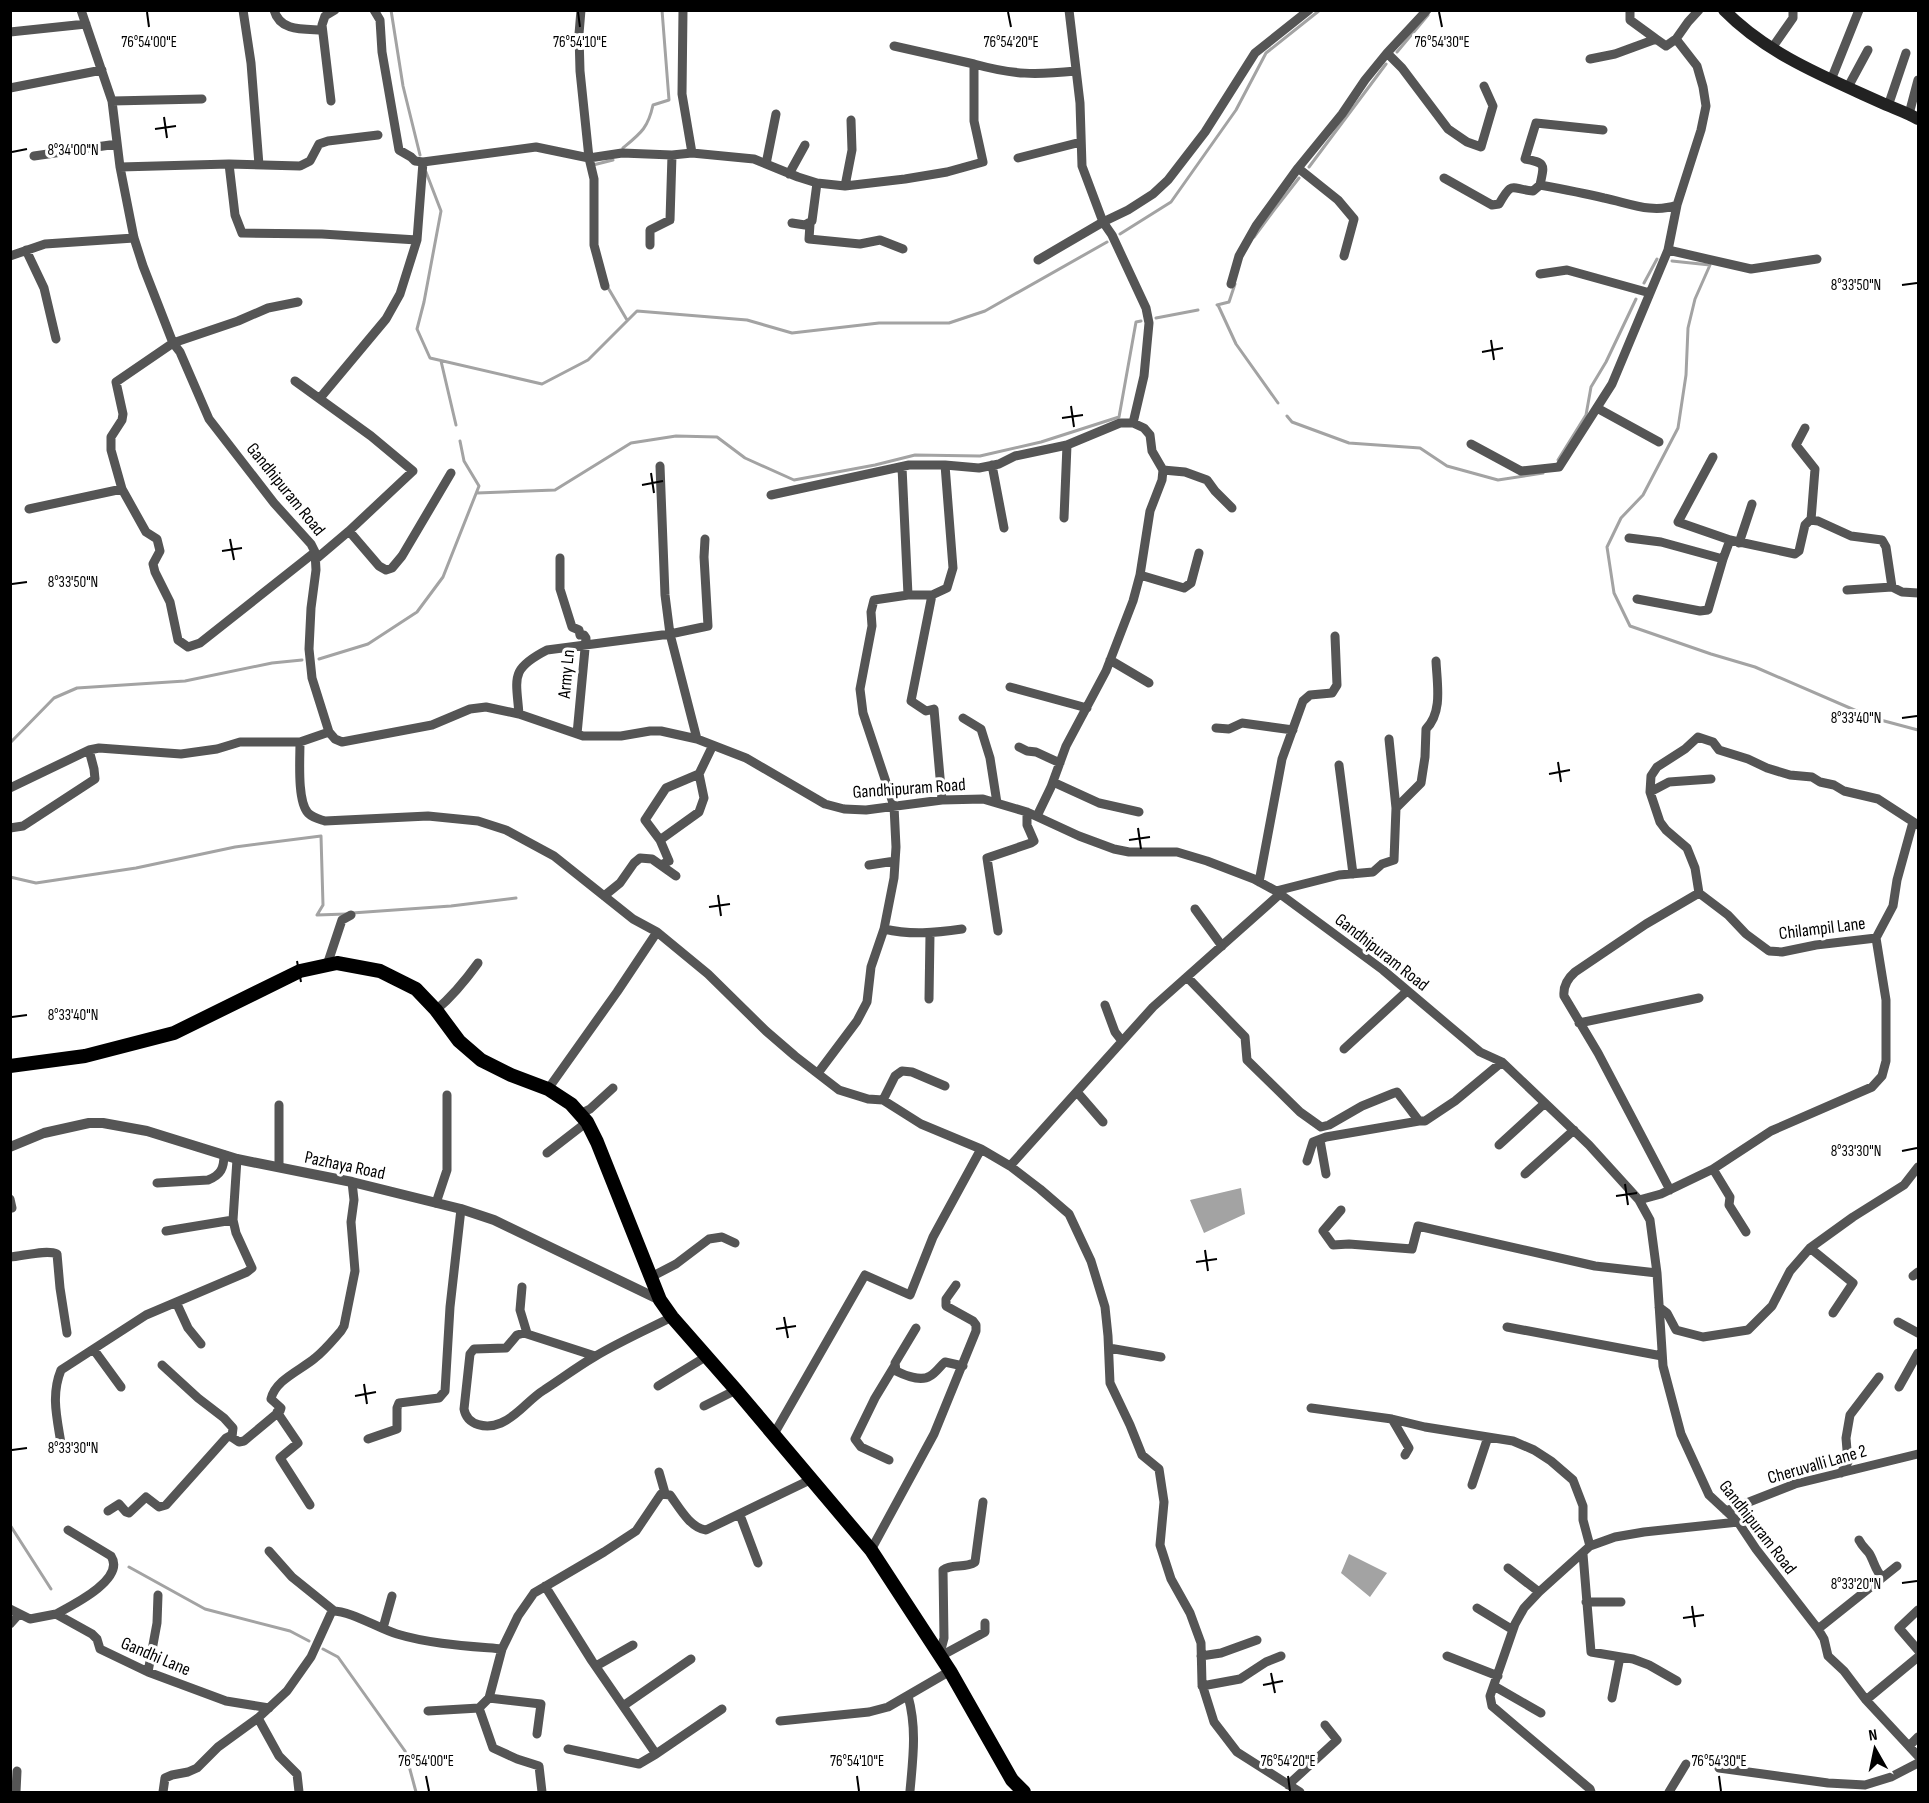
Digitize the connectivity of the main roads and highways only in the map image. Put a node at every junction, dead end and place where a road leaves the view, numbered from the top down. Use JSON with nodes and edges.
{"nodes":[{"id":1,"x":1724,"y":10,"type":"edge"},
{"id":2,"x":1914,"y":116,"type":"edge"},
{"id":3,"x":10,"y":1066,"type":"edge"},
{"id":4,"x":1024,"y":1792,"type":"edge"}],
"edges":[{"from":1,"to":2,"type":"main road"},
{"from":3,"to":4,"type":"main road"}]}
